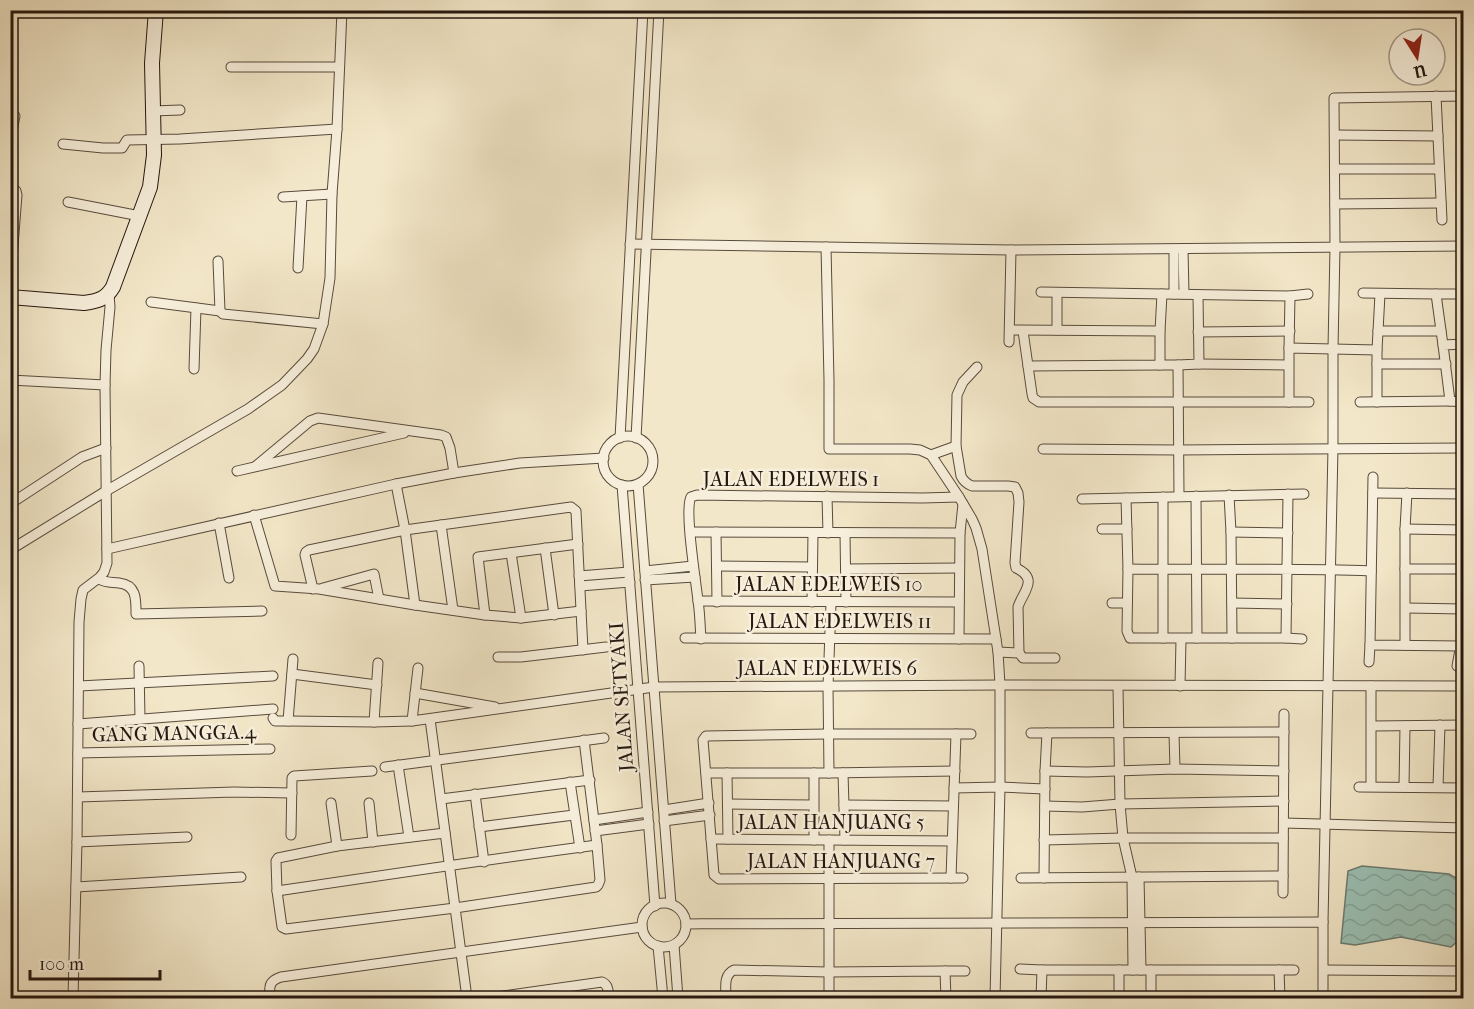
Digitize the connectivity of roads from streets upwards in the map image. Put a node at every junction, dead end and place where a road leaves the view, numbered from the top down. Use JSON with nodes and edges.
{"nodes":[{"id":1,"x":137,"y":10,"type":"edge"},
{"id":2,"x":342,"y":10,"type":"edge"},
{"id":3,"x":643,"y":10,"type":"edge"},
{"id":4,"x":658,"y":10,"type":"edge"},
{"id":5,"x":156,"y":12,"type":"edge"},
{"id":6,"x":339,"y":66,"type":"junction"},
{"id":7,"x":231,"y":67,"type":"dead end"},
{"id":8,"x":1436,"y":96,"type":"junction"},
{"id":9,"x":1464,"y":96,"type":"edge"},
{"id":10,"x":180,"y":110,"type":"dead end"},
{"id":11,"x":153,"y":111,"type":"junction"},
{"id":12,"x":15,"y":116,"type":"dead end"},
{"id":13,"x":337,"y":129,"type":"junction"},
{"id":14,"x":1335,"y":135,"type":"junction"},
{"id":15,"x":1438,"y":136,"type":"junction"},
{"id":16,"x":154,"y":139,"type":"junction"},
{"id":17,"x":10,"y":141,"type":"edge"},
{"id":18,"x":63,"y":144,"type":"dead end"},
{"id":19,"x":1335,"y":169,"type":"junction"},
{"id":20,"x":1439,"y":169,"type":"junction"},
{"id":21,"x":10,"y":186,"type":"edge"},
{"id":22,"x":332,"y":194,"type":"junction"},
{"id":23,"x":283,"y":196,"type":"dead end"},
{"id":24,"x":302,"y":196,"type":"junction"},
{"id":25,"x":68,"y":202,"type":"dead end"},
{"id":26,"x":1441,"y":203,"type":"junction"},
{"id":27,"x":1335,"y":204,"type":"junction"},
{"id":28,"x":140,"y":216,"type":"junction"},
{"id":29,"x":1442,"y":220,"type":"dead end"},
{"id":30,"x":630,"y":244,"type":"junction"},
{"id":31,"x":646,"y":244,"type":"junction"},
{"id":32,"x":1464,"y":246,"type":"edge"},
{"id":33,"x":826,"y":247,"type":"junction"},
{"id":34,"x":1335,"y":247,"type":"junction"},
{"id":35,"x":1011,"y":250,"type":"junction"},
{"id":36,"x":1178,"y":250,"type":"junction"},
{"id":37,"x":218,"y":261,"type":"dead end"},
{"id":38,"x":298,"y":268,"type":"dead end"},
{"id":39,"x":10,"y":284,"type":"edge"},
{"id":40,"x":1041,"y":292,"type":"dead end"},
{"id":41,"x":1057,"y":292,"type":"junction"},
{"id":42,"x":1363,"y":293,"type":"dead end"},
{"id":43,"x":109,"y":294,"type":"junction"},
{"id":44,"x":1162,"y":294,"type":"junction"},
{"id":45,"x":1179,"y":294,"type":"junction"},
{"id":46,"x":1198,"y":294,"type":"junction"},
{"id":47,"x":1308,"y":294,"type":"dead end"},
{"id":48,"x":1380,"y":294,"type":"junction"},
{"id":49,"x":1436,"y":294,"type":"junction"},
{"id":50,"x":1455,"y":294,"type":"dead end"},
{"id":51,"x":1290,"y":296,"type":"junction"},
{"id":52,"x":10,"y":297,"type":"edge"},
{"id":53,"x":151,"y":302,"type":"dead end"},
{"id":54,"x":196,"y":308,"type":"junction"},
{"id":55,"x":220,"y":311,"type":"junction"},
{"id":56,"x":323,"y":324,"type":"junction"},
{"id":57,"x":1010,"y":330,"type":"junction"},
{"id":58,"x":1057,"y":330,"type":"junction"},
{"id":59,"x":1023,"y":331,"type":"junction"},
{"id":60,"x":1160,"y":331,"type":"junction"},
{"id":61,"x":1290,"y":331,"type":"junction"},
{"id":62,"x":1378,"y":331,"type":"junction"},
{"id":63,"x":1441,"y":331,"type":"junction"},
{"id":64,"x":1198,"y":332,"type":"junction"},
{"id":65,"x":1009,"y":342,"type":"dead end"},
{"id":66,"x":1464,"y":344,"type":"edge"},
{"id":67,"x":1443,"y":345,"type":"junction"},
{"id":68,"x":1289,"y":348,"type":"junction"},
{"id":69,"x":1333,"y":349,"type":"junction"},
{"id":70,"x":1377,"y":350,"type":"junction"},
{"id":71,"x":1199,"y":364,"type":"junction"},
{"id":72,"x":1288,"y":364,"type":"junction"},
{"id":73,"x":1377,"y":364,"type":"junction"},
{"id":74,"x":1446,"y":364,"type":"junction"},
{"id":75,"x":1160,"y":365,"type":"junction"},
{"id":76,"x":1178,"y":365,"type":"junction"},
{"id":77,"x":1028,"y":366,"type":"junction"},
{"id":78,"x":977,"y":367,"type":"dead end"},
{"id":79,"x":194,"y":369,"type":"dead end"},
{"id":80,"x":10,"y":380,"type":"edge"},
{"id":81,"x":105,"y":385,"type":"junction"},
{"id":82,"x":1450,"y":401,"type":"junction"},
{"id":83,"x":1178,"y":402,"type":"junction"},
{"id":84,"x":1289,"y":402,"type":"junction"},
{"id":85,"x":1309,"y":402,"type":"dead end"},
{"id":86,"x":1360,"y":402,"type":"dead end"},
{"id":87,"x":1377,"y":402,"type":"junction"},
{"id":88,"x":1464,"y":402,"type":"edge"},
{"id":89,"x":410,"y":432,"type":"junction"},
{"id":90,"x":620,"y":438,"type":"junction"},
{"id":91,"x":636,"y":438,"type":"junction"},
{"id":92,"x":956,"y":446,"type":"junction"},
{"id":93,"x":106,"y":448,"type":"junction"},
{"id":94,"x":1333,"y":448,"type":"junction"},
{"id":95,"x":1464,"y":448,"type":"edge"},
{"id":96,"x":1043,"y":449,"type":"dead end"},
{"id":97,"x":1178,"y":450,"type":"junction"},
{"id":98,"x":931,"y":455,"type":"junction"},
{"id":99,"x":604,"y":458,"type":"junction"},
{"id":100,"x":256,"y":466,"type":"junction"},
{"id":101,"x":237,"y":471,"type":"dead end"},
{"id":102,"x":454,"y":473,"type":"junction"},
{"id":103,"x":1373,"y":477,"type":"dead end"},
{"id":104,"x":963,"y":481,"type":"junction"},
{"id":105,"x":396,"y":484,"type":"junction"},
{"id":106,"x":638,"y":484,"type":"junction"},
{"id":107,"x":622,"y":485,"type":"junction"},
{"id":108,"x":954,"y":488,"type":"junction"},
{"id":109,"x":1373,"y":493,"type":"junction"},
{"id":110,"x":1407,"y":493,"type":"junction"},
{"id":111,"x":106,"y":494,"type":"junction"},
{"id":112,"x":1288,"y":494,"type":"junction"},
{"id":113,"x":1304,"y":494,"type":"dead end"},
{"id":114,"x":1464,"y":494,"type":"edge"},
{"id":115,"x":1229,"y":495,"type":"junction"},
{"id":116,"x":827,"y":496,"type":"junction"},
{"id":117,"x":1179,"y":496,"type":"junction"},
{"id":118,"x":1196,"y":496,"type":"junction"},
{"id":119,"x":1163,"y":497,"type":"junction"},
{"id":120,"x":1126,"y":498,"type":"junction"},
{"id":121,"x":1082,"y":499,"type":"dead end"},
{"id":122,"x":961,"y":500,"type":"junction"},
{"id":123,"x":10,"y":504,"type":"edge"},
{"id":124,"x":254,"y":515,"type":"junction"},
{"id":125,"x":219,"y":523,"type":"junction"},
{"id":126,"x":441,"y":525,"type":"junction"},
{"id":127,"x":1405,"y":528,"type":"junction"},
{"id":128,"x":1102,"y":529,"type":"dead end"},
{"id":129,"x":1127,"y":529,"type":"junction"},
{"id":130,"x":405,"y":530,"type":"junction"},
{"id":131,"x":1464,"y":530,"type":"edge"},
{"id":132,"x":691,"y":532,"type":"junction"},
{"id":133,"x":716,"y":532,"type":"junction"},
{"id":134,"x":1231,"y":532,"type":"junction"},
{"id":135,"x":813,"y":533,"type":"junction"},
{"id":136,"x":828,"y":533,"type":"junction"},
{"id":137,"x":960,"y":533,"type":"junction"},
{"id":138,"x":1288,"y":533,"type":"junction"},
{"id":139,"x":845,"y":534,"type":"junction"},
{"id":140,"x":578,"y":544,"type":"junction"},
{"id":141,"x":107,"y":549,"type":"junction"},
{"id":142,"x":545,"y":549,"type":"junction"},
{"id":143,"x":10,"y":550,"type":"edge"},
{"id":144,"x":512,"y":553,"type":"junction"},
{"id":145,"x":693,"y":566,"type":"junction"},
{"id":146,"x":717,"y":566,"type":"junction"},
{"id":147,"x":812,"y":567,"type":"junction"},
{"id":148,"x":846,"y":568,"type":"junction"},
{"id":149,"x":960,"y":568,"type":"junction"},
{"id":150,"x":1128,"y":569,"type":"junction"},
{"id":151,"x":1163,"y":569,"type":"junction"},
{"id":152,"x":1231,"y":569,"type":"junction"},
{"id":153,"x":1287,"y":569,"type":"junction"},
{"id":154,"x":1405,"y":569,"type":"junction"},
{"id":155,"x":1464,"y":569,"type":"edge"},
{"id":156,"x":1197,"y":570,"type":"junction"},
{"id":157,"x":1331,"y":570,"type":"junction"},
{"id":158,"x":1371,"y":571,"type":"junction"},
{"id":159,"x":645,"y":576,"type":"junction"},
{"id":160,"x":629,"y":577,"type":"junction"},
{"id":161,"x":695,"y":577,"type":"junction"},
{"id":162,"x":229,"y":578,"type":"dead end"},
{"id":163,"x":99,"y":579,"type":"junction"},
{"id":164,"x":580,"y":581,"type":"junction"},
{"id":165,"x":316,"y":589,"type":"junction"},
{"id":166,"x":379,"y":599,"type":"junction"},
{"id":167,"x":698,"y":601,"type":"junction"},
{"id":168,"x":717,"y":602,"type":"junction"},
{"id":169,"x":812,"y":602,"type":"junction"},
{"id":170,"x":846,"y":602,"type":"junction"},
{"id":171,"x":959,"y":602,"type":"junction"},
{"id":172,"x":831,"y":603,"type":"junction"},
{"id":173,"x":1112,"y":603,"type":"dead end"},
{"id":174,"x":1127,"y":603,"type":"junction"},
{"id":175,"x":1232,"y":603,"type":"junction"},
{"id":176,"x":1287,"y":604,"type":"junction"},
{"id":177,"x":415,"y":605,"type":"junction"},
{"id":178,"x":1406,"y":608,"type":"junction"},
{"id":179,"x":1464,"y":609,"type":"edge"},
{"id":180,"x":262,"y":610,"type":"dead end"},
{"id":181,"x":453,"y":610,"type":"junction"},
{"id":182,"x":581,"y":611,"type":"junction"},
{"id":183,"x":485,"y":615,"type":"junction"},
{"id":184,"x":554,"y":615,"type":"junction"},
{"id":185,"x":521,"y":618,"type":"junction"},
{"id":186,"x":1464,"y":628,"type":"edge"},
{"id":187,"x":685,"y":638,"type":"dead end"},
{"id":188,"x":1163,"y":638,"type":"junction"},
{"id":189,"x":1197,"y":638,"type":"junction"},
{"id":190,"x":1232,"y":638,"type":"junction"},
{"id":191,"x":1286,"y":638,"type":"junction"},
{"id":192,"x":701,"y":639,"type":"junction"},
{"id":193,"x":830,"y":639,"type":"junction"},
{"id":194,"x":959,"y":639,"type":"junction"},
{"id":195,"x":996,"y":639,"type":"junction"},
{"id":196,"x":1181,"y":639,"type":"junction"},
{"id":197,"x":1302,"y":639,"type":"dead end"},
{"id":198,"x":1370,"y":645,"type":"junction"},
{"id":199,"x":1405,"y":645,"type":"junction"},
{"id":200,"x":1461,"y":646,"type":"junction"},
{"id":201,"x":606,"y":647,"type":"dead end"},
{"id":202,"x":583,"y":650,"type":"junction"},
{"id":203,"x":998,"y":652,"type":"junction"},
{"id":204,"x":1019,"y":653,"type":"junction"},
{"id":205,"x":498,"y":657,"type":"dead end"},
{"id":206,"x":1055,"y":658,"type":"dead end"},
{"id":207,"x":293,"y":659,"type":"dead end"},
{"id":208,"x":1369,"y":662,"type":"dead end"},
{"id":209,"x":378,"y":663,"type":"dead end"},
{"id":210,"x":139,"y":666,"type":"dead end"},
{"id":211,"x":1457,"y":666,"type":"dead end"},
{"id":212,"x":418,"y":668,"type":"dead end"},
{"id":213,"x":292,"y":674,"type":"junction"},
{"id":214,"x":273,"y":676,"type":"dead end"},
{"id":215,"x":139,"y":683,"type":"junction"},
{"id":216,"x":377,"y":684,"type":"junction"},
{"id":217,"x":1000,"y":685,"type":"junction"},
{"id":218,"x":79,"y":686,"type":"junction"},
{"id":219,"x":1118,"y":686,"type":"junction"},
{"id":220,"x":1180,"y":686,"type":"junction"},
{"id":221,"x":1328,"y":686,"type":"junction"},
{"id":222,"x":1371,"y":686,"type":"junction"},
{"id":223,"x":1464,"y":686,"type":"edge"},
{"id":224,"x":654,"y":687,"type":"junction"},
{"id":225,"x":828,"y":687,"type":"junction"},
{"id":226,"x":638,"y":689,"type":"junction"},
{"id":227,"x":415,"y":693,"type":"junction"},
{"id":228,"x":504,"y":708,"type":"junction"},
{"id":229,"x":1284,"y":714,"type":"dead end"},
{"id":230,"x":140,"y":719,"type":"junction"},
{"id":231,"x":430,"y":719,"type":"junction"},
{"id":232,"x":288,"y":721,"type":"junction"},
{"id":233,"x":412,"y":721,"type":"junction"},
{"id":234,"x":374,"y":722,"type":"junction"},
{"id":235,"x":78,"y":724,"type":"junction"},
{"id":236,"x":1440,"y":725,"type":"junction"},
{"id":237,"x":1464,"y":725,"type":"edge"},
{"id":238,"x":1372,"y":726,"type":"junction"},
{"id":239,"x":1405,"y":726,"type":"junction"},
{"id":240,"x":1284,"y":732,"type":"junction"},
{"id":241,"x":1031,"y":733,"type":"dead end"},
{"id":242,"x":1047,"y":733,"type":"junction"},
{"id":243,"x":1118,"y":733,"type":"junction"},
{"id":244,"x":1174,"y":733,"type":"junction"},
{"id":245,"x":828,"y":734,"type":"junction"},
{"id":246,"x":956,"y":734,"type":"junction"},
{"id":247,"x":971,"y":734,"type":"dead end"},
{"id":248,"x":604,"y":738,"type":"dead end"},
{"id":249,"x":584,"y":740,"type":"junction"},
{"id":250,"x":270,"y":749,"type":"dead end"},
{"id":251,"x":78,"y":753,"type":"junction"},
{"id":252,"x":436,"y":760,"type":"junction"},
{"id":253,"x":398,"y":765,"type":"junction"},
{"id":254,"x":384,"y":767,"type":"dead end"},
{"id":255,"x":1175,"y":769,"type":"junction"},
{"id":256,"x":1120,"y":770,"type":"junction"},
{"id":257,"x":372,"y":771,"type":"dead end"},
{"id":258,"x":954,"y":771,"type":"junction"},
{"id":259,"x":1045,"y":771,"type":"junction"},
{"id":260,"x":1284,"y":771,"type":"junction"},
{"id":261,"x":843,"y":772,"type":"junction"},
{"id":262,"x":706,"y":773,"type":"junction"},
{"id":263,"x":727,"y":773,"type":"junction"},
{"id":264,"x":814,"y":773,"type":"junction"},
{"id":265,"x":829,"y":773,"type":"junction"},
{"id":266,"x":590,"y":780,"type":"junction"},
{"id":267,"x":570,"y":782,"type":"junction"},
{"id":268,"x":1371,"y":786,"type":"junction"},
{"id":269,"x":1000,"y":787,"type":"junction"},
{"id":270,"x":1359,"y":787,"type":"dead end"},
{"id":271,"x":1404,"y":787,"type":"junction"},
{"id":272,"x":1438,"y":787,"type":"junction"},
{"id":273,"x":954,"y":788,"type":"junction"},
{"id":274,"x":1464,"y":788,"type":"edge"},
{"id":275,"x":1045,"y":789,"type":"junction"},
{"id":276,"x":292,"y":793,"type":"junction"},
{"id":277,"x":475,"y":794,"type":"junction"},
{"id":278,"x":78,"y":797,"type":"junction"},
{"id":279,"x":441,"y":799,"type":"junction"},
{"id":280,"x":1284,"y":801,"type":"junction"},
{"id":281,"x":331,"y":803,"type":"dead end"},
{"id":282,"x":369,"y":803,"type":"dead end"},
{"id":283,"x":708,"y":804,"type":"junction"},
{"id":284,"x":728,"y":804,"type":"junction"},
{"id":285,"x":1120,"y":804,"type":"junction"},
{"id":286,"x":813,"y":805,"type":"junction"},
{"id":287,"x":844,"y":805,"type":"junction"},
{"id":288,"x":953,"y":806,"type":"junction"},
{"id":289,"x":1045,"y":806,"type":"junction"},
{"id":290,"x":664,"y":810,"type":"junction"},
{"id":291,"x":648,"y":812,"type":"junction"},
{"id":292,"x":574,"y":815,"type":"junction"},
{"id":293,"x":710,"y":815,"type":"junction"},
{"id":294,"x":594,"y":820,"type":"junction"},
{"id":295,"x":664,"y":821,"type":"junction"},
{"id":296,"x":1284,"y":823,"type":"junction"},
{"id":297,"x":649,"y":824,"type":"junction"},
{"id":298,"x":1326,"y":824,"type":"junction"},
{"id":299,"x":479,"y":827,"type":"junction"},
{"id":300,"x":1464,"y":828,"type":"edge"},
{"id":301,"x":595,"y":831,"type":"junction"},
{"id":302,"x":445,"y":833,"type":"junction"},
{"id":303,"x":291,"y":835,"type":"dead end"},
{"id":304,"x":187,"y":837,"type":"dead end"},
{"id":305,"x":409,"y":837,"type":"junction"},
{"id":306,"x":1123,"y":838,"type":"junction"},
{"id":307,"x":1283,"y":838,"type":"junction"},
{"id":308,"x":711,"y":839,"type":"junction"},
{"id":309,"x":728,"y":839,"type":"junction"},
{"id":310,"x":814,"y":840,"type":"junction"},
{"id":311,"x":829,"y":840,"type":"junction"},
{"id":312,"x":845,"y":840,"type":"junction"},
{"id":313,"x":1044,"y":840,"type":"junction"},
{"id":314,"x":952,"y":841,"type":"junction"},
{"id":315,"x":77,"y":842,"type":"junction"},
{"id":316,"x":373,"y":842,"type":"junction"},
{"id":317,"x":597,"y":845,"type":"junction"},
{"id":318,"x":337,"y":846,"type":"junction"},
{"id":319,"x":580,"y":848,"type":"junction"},
{"id":320,"x":484,"y":862,"type":"junction"},
{"id":321,"x":450,"y":865,"type":"junction"},
{"id":322,"x":1283,"y":876,"type":"junction"},
{"id":323,"x":241,"y":877,"type":"dead end"},
{"id":324,"x":1136,"y":877,"type":"junction"},
{"id":325,"x":951,"y":878,"type":"junction"},
{"id":326,"x":963,"y":878,"type":"dead end"},
{"id":327,"x":1021,"y":878,"type":"dead end"},
{"id":328,"x":1044,"y":878,"type":"junction"},
{"id":329,"x":829,"y":879,"type":"junction"},
{"id":330,"x":76,"y":887,"type":"junction"},
{"id":331,"x":277,"y":891,"type":"junction"},
{"id":332,"x":1283,"y":893,"type":"dead end"},
{"id":333,"x":671,"y":904,"type":"junction"},
{"id":334,"x":655,"y":906,"type":"junction"},
{"id":335,"x":455,"y":908,"type":"junction"},
{"id":336,"x":829,"y":922,"type":"junction"},
{"id":337,"x":997,"y":922,"type":"junction"},
{"id":338,"x":1323,"y":922,"type":"junction"},
{"id":339,"x":1136,"y":923,"type":"junction"},
{"id":340,"x":686,"y":924,"type":"junction"},
{"id":341,"x":642,"y":927,"type":"junction"},
{"id":342,"x":674,"y":945,"type":"junction"},
{"id":343,"x":658,"y":946,"type":"junction"},
{"id":344,"x":461,"y":953,"type":"junction"},
{"id":345,"x":1020,"y":969,"type":"dead end"},
{"id":346,"x":1042,"y":970,"type":"junction"},
{"id":347,"x":1119,"y":970,"type":"junction"},
{"id":348,"x":1141,"y":970,"type":"junction"},
{"id":349,"x":1279,"y":970,"type":"junction"},
{"id":350,"x":1294,"y":970,"type":"dead end"},
{"id":351,"x":1324,"y":970,"type":"junction"},
{"id":352,"x":945,"y":971,"type":"junction"},
{"id":353,"x":965,"y":971,"type":"dead end"},
{"id":354,"x":1458,"y":971,"type":"dead end"},
{"id":355,"x":828,"y":972,"type":"junction"},
{"id":356,"x":73,"y":999,"type":"edge"},
{"id":357,"x":270,"y":999,"type":"edge"},
{"id":358,"x":467,"y":999,"type":"edge"},
{"id":359,"x":489,"y":999,"type":"edge"},
{"id":360,"x":609,"y":999,"type":"edge"},
{"id":361,"x":663,"y":999,"type":"edge"},
{"id":362,"x":678,"y":999,"type":"edge"},
{"id":363,"x":726,"y":999,"type":"edge"},
{"id":364,"x":829,"y":999,"type":"edge"},
{"id":365,"x":946,"y":999,"type":"edge"},
{"id":366,"x":995,"y":999,"type":"edge"},
{"id":367,"x":1041,"y":999,"type":"edge"},
{"id":368,"x":1119,"y":999,"type":"edge"},
{"id":369,"x":1151,"y":999,"type":"edge"},
{"id":370,"x":1280,"y":999,"type":"edge"},
{"id":371,"x":1323,"y":999,"type":"edge"}],
"edges":[{"from":1,"to":5,"type":"street"},
{"from":2,"to":6,"type":"street"},
{"from":3,"to":30,"type":"street"},
{"from":4,"to":31,"type":"street"},
{"from":5,"to":11,"type":"street"},
{"from":6,"to":7,"type":"street"},
{"from":6,"to":13,"type":"street"},
{"from":8,"to":9,"type":"street"},
{"from":8,"to":14,"type":"street"},
{"from":8,"to":15,"type":"street"},
{"from":10,"to":11,"type":"street"},
{"from":11,"to":16,"type":"street"},
{"from":12,"to":17,"type":"street"},
{"from":13,"to":16,"type":"street"},
{"from":13,"to":22,"type":"street"},
{"from":14,"to":15,"type":"street"},
{"from":14,"to":19,"type":"street"},
{"from":15,"to":20,"type":"street"},
{"from":16,"to":18,"type":"street"},
{"from":16,"to":28,"type":"street"},
{"from":19,"to":20,"type":"street"},
{"from":19,"to":27,"type":"street"},
{"from":20,"to":26,"type":"street"},
{"from":21,"to":39,"type":"street"},
{"from":22,"to":24,"type":"street"},
{"from":22,"to":56,"type":"street"},
{"from":23,"to":24,"type":"street"},
{"from":24,"to":38,"type":"street"},
{"from":25,"to":28,"type":"street"},
{"from":26,"to":27,"type":"street"},
{"from":26,"to":29,"type":"street"},
{"from":27,"to":34,"type":"street"},
{"from":28,"to":43,"type":"street"},
{"from":30,"to":31,"type":"street"},
{"from":30,"to":90,"type":"street"},
{"from":31,"to":33,"type":"street"},
{"from":31,"to":91,"type":"street"},
{"from":32,"to":34,"type":"street"},
{"from":33,"to":35,"type":"street"},
{"from":33,"to":98,"type":"street"},
{"from":34,"to":36,"type":"street"},
{"from":34,"to":69,"type":"street"},
{"from":35,"to":36,"type":"street"},
{"from":35,"to":57,"type":"street"},
{"from":36,"to":45,"type":"street"},
{"from":37,"to":55,"type":"street"},
{"from":40,"to":41,"type":"street"},
{"from":41,"to":44,"type":"street"},
{"from":41,"to":58,"type":"street"},
{"from":42,"to":48,"type":"street"},
{"from":43,"to":52,"type":"street"},
{"from":43,"to":81,"type":"street"},
{"from":44,"to":45,"type":"street"},
{"from":44,"to":60,"type":"street"},
{"from":45,"to":46,"type":"street"},
{"from":46,"to":51,"type":"street"},
{"from":46,"to":64,"type":"street"},
{"from":47,"to":51,"type":"street"},
{"from":48,"to":49,"type":"street"},
{"from":48,"to":62,"type":"street"},
{"from":49,"to":50,"type":"street"},
{"from":49,"to":63,"type":"street"},
{"from":51,"to":61,"type":"street"},
{"from":53,"to":54,"type":"street"},
{"from":54,"to":55,"type":"street"},
{"from":54,"to":79,"type":"street"},
{"from":55,"to":56,"type":"street"},
{"from":56,"to":111,"type":"street"},
{"from":57,"to":59,"type":"street"},
{"from":57,"to":65,"type":"street"},
{"from":58,"to":59,"type":"street"},
{"from":58,"to":60,"type":"street"},
{"from":59,"to":77,"type":"street"},
{"from":60,"to":75,"type":"street"},
{"from":61,"to":64,"type":"street"},
{"from":61,"to":68,"type":"street"},
{"from":62,"to":63,"type":"street"},
{"from":62,"to":70,"type":"street"},
{"from":63,"to":67,"type":"street"},
{"from":64,"to":71,"type":"street"},
{"from":66,"to":67,"type":"street"},
{"from":67,"to":74,"type":"street"},
{"from":68,"to":69,"type":"street"},
{"from":68,"to":72,"type":"street"},
{"from":69,"to":70,"type":"street"},
{"from":69,"to":94,"type":"street"},
{"from":70,"to":73,"type":"street"},
{"from":71,"to":72,"type":"street"},
{"from":71,"to":76,"type":"street"},
{"from":72,"to":84,"type":"street"},
{"from":73,"to":74,"type":"street"},
{"from":73,"to":87,"type":"street"},
{"from":74,"to":82,"type":"street"},
{"from":75,"to":76,"type":"street"},
{"from":75,"to":77,"type":"street"},
{"from":76,"to":83,"type":"street"},
{"from":77,"to":83,"type":"street"},
{"from":78,"to":92,"type":"street"},
{"from":80,"to":81,"type":"street"},
{"from":81,"to":93,"type":"street"},
{"from":82,"to":87,"type":"street"},
{"from":82,"to":88,"type":"street"},
{"from":83,"to":84,"type":"street"},
{"from":83,"to":97,"type":"street"},
{"from":84,"to":85,"type":"street"},
{"from":86,"to":87,"type":"street"},
{"from":89,"to":100,"type":"street"},
{"from":89,"to":100,"type":"street"},
{"from":89,"to":102,"type":"street"},
{"from":90,"to":91,"type":"street"},
{"from":90,"to":99,"type":"street"},
{"from":91,"to":106,"type":"street"},
{"from":92,"to":98,"type":"street"},
{"from":92,"to":104,"type":"street"},
{"from":93,"to":111,"type":"street"},
{"from":93,"to":123,"type":"street"},
{"from":94,"to":95,"type":"street"},
{"from":94,"to":97,"type":"street"},
{"from":94,"to":157,"type":"street"},
{"from":96,"to":97,"type":"street"},
{"from":97,"to":117,"type":"street"},
{"from":98,"to":108,"type":"street"},
{"from":99,"to":102,"type":"street"},
{"from":99,"to":107,"type":"street"},
{"from":100,"to":101,"type":"street"},
{"from":102,"to":105,"type":"street"},
{"from":103,"to":109,"type":"street"},
{"from":104,"to":108,"type":"street"},
{"from":104,"to":204,"type":"street"},
{"from":105,"to":124,"type":"street"},
{"from":105,"to":130,"type":"street"},
{"from":106,"to":107,"type":"street"},
{"from":106,"to":159,"type":"street"},
{"from":107,"to":160,"type":"street","name":"JALAN SETYAKI"},
{"from":108,"to":122,"type":"street"},
{"from":109,"to":110,"type":"street"},
{"from":109,"to":158,"type":"street"},
{"from":110,"to":114,"type":"street"},
{"from":110,"to":127,"type":"street"},
{"from":111,"to":141,"type":"street"},
{"from":111,"to":143,"type":"street"},
{"from":112,"to":113,"type":"street"},
{"from":112,"to":115,"type":"street"},
{"from":112,"to":138,"type":"street"},
{"from":115,"to":118,"type":"street"},
{"from":115,"to":134,"type":"street"},
{"from":116,"to":122,"type":"street","name":"JALAN EDELWEIS 1"},
{"from":116,"to":132,"type":"street","name":"JALAN EDELWEIS 1"},
{"from":116,"to":136,"type":"street"},
{"from":117,"to":118,"type":"street"},
{"from":117,"to":119,"type":"street"},
{"from":118,"to":156,"type":"street"},
{"from":119,"to":120,"type":"street"},
{"from":119,"to":151,"type":"street"},
{"from":120,"to":121,"type":"street"},
{"from":120,"to":129,"type":"street"},
{"from":122,"to":137,"type":"street"},
{"from":122,"to":195,"type":"street"},
{"from":124,"to":125,"type":"street"},
{"from":124,"to":165,"type":"street"},
{"from":125,"to":141,"type":"street"},
{"from":125,"to":162,"type":"street"},
{"from":126,"to":130,"type":"street"},
{"from":126,"to":140,"type":"street"},
{"from":126,"to":181,"type":"street"},
{"from":127,"to":131,"type":"street"},
{"from":127,"to":154,"type":"street"},
{"from":128,"to":129,"type":"street"},
{"from":129,"to":150,"type":"street"},
{"from":130,"to":165,"type":"street"},
{"from":130,"to":177,"type":"street"},
{"from":132,"to":133,"type":"street"},
{"from":132,"to":145,"type":"street","name":"JALAN EDELWEIS 1"},
{"from":133,"to":135,"type":"street"},
{"from":133,"to":146,"type":"street"},
{"from":134,"to":138,"type":"street"},
{"from":134,"to":152,"type":"street"},
{"from":135,"to":136,"type":"street"},
{"from":135,"to":147,"type":"street"},
{"from":136,"to":139,"type":"street"},
{"from":137,"to":139,"type":"street"},
{"from":137,"to":149,"type":"street"},
{"from":138,"to":153,"type":"street"},
{"from":139,"to":148,"type":"street"},
{"from":140,"to":142,"type":"street"},
{"from":140,"to":164,"type":"street"},
{"from":141,"to":163,"type":"street"},
{"from":142,"to":144,"type":"street"},
{"from":142,"to":184,"type":"street"},
{"from":144,"to":183,"type":"street"},
{"from":144,"to":185,"type":"street"},
{"from":145,"to":159,"type":"street"},
{"from":145,"to":161,"type":"street","name":"JALAN EDELWEIS 1"},
{"from":146,"to":147,"type":"street"},
{"from":146,"to":168,"type":"street"},
{"from":147,"to":169,"type":"street"},
{"from":148,"to":149,"type":"street"},
{"from":148,"to":170,"type":"street"},
{"from":149,"to":171,"type":"street"},
{"from":150,"to":151,"type":"street"},
{"from":150,"to":174,"type":"street"},
{"from":151,"to":156,"type":"street"},
{"from":151,"to":188,"type":"street"},
{"from":152,"to":153,"type":"street"},
{"from":152,"to":156,"type":"street"},
{"from":152,"to":175,"type":"street"},
{"from":153,"to":157,"type":"street"},
{"from":153,"to":176,"type":"street"},
{"from":154,"to":155,"type":"street"},
{"from":154,"to":178,"type":"street"},
{"from":156,"to":189,"type":"street"},
{"from":157,"to":158,"type":"street"},
{"from":157,"to":221,"type":"street"},
{"from":158,"to":198,"type":"street"},
{"from":159,"to":161,"type":"street"},
{"from":159,"to":224,"type":"street"},
{"from":160,"to":164,"type":"street"},
{"from":160,"to":226,"type":"street","name":"JALAN SETYAKI"},
{"from":161,"to":167,"type":"street","name":"JALAN EDELWEIS 1"},
{"from":163,"to":180,"type":"street"},
{"from":163,"to":218,"type":"street"},
{"from":164,"to":182,"type":"street"},
{"from":165,"to":166,"type":"street"},
{"from":165,"to":166,"type":"street"},
{"from":166,"to":177,"type":"street"},
{"from":167,"to":168,"type":"street","name":"JALAN EDELWEIS 10"},
{"from":167,"to":192,"type":"street","name":"JALAN EDELWEIS 1"},
{"from":168,"to":169,"type":"street","name":"JALAN EDELWEIS 10"},
{"from":169,"to":172,"type":"street","name":"JALAN EDELWEIS 10"},
{"from":170,"to":171,"type":"street","name":"JALAN EDELWEIS 10"},
{"from":170,"to":172,"type":"street","name":"JALAN EDELWEIS 10"},
{"from":171,"to":194,"type":"street"},
{"from":172,"to":193,"type":"street"},
{"from":173,"to":174,"type":"street"},
{"from":174,"to":188,"type":"street"},
{"from":175,"to":176,"type":"street"},
{"from":175,"to":190,"type":"street"},
{"from":176,"to":191,"type":"street"},
{"from":177,"to":181,"type":"street"},
{"from":178,"to":179,"type":"street"},
{"from":178,"to":199,"type":"street"},
{"from":181,"to":183,"type":"street"},
{"from":182,"to":184,"type":"street"},
{"from":182,"to":202,"type":"street"},
{"from":183,"to":185,"type":"street"},
{"from":184,"to":185,"type":"street"},
{"from":186,"to":200,"type":"street"},
{"from":187,"to":192,"type":"street","name":"JALAN EDELWEIS 11"},
{"from":188,"to":196,"type":"street"},
{"from":189,"to":190,"type":"street"},
{"from":189,"to":196,"type":"street"},
{"from":190,"to":191,"type":"street"},
{"from":191,"to":197,"type":"street"},
{"from":192,"to":193,"type":"street","name":"JALAN EDELWEIS 11"},
{"from":193,"to":194,"type":"street","name":"JALAN EDELWEIS 11"},
{"from":193,"to":225,"type":"street"},
{"from":194,"to":195,"type":"street","name":"JALAN EDELWEIS 11"},
{"from":195,"to":203,"type":"street"},
{"from":196,"to":220,"type":"street"},
{"from":198,"to":199,"type":"street"},
{"from":198,"to":208,"type":"street"},
{"from":199,"to":200,"type":"street"},
{"from":200,"to":211,"type":"street"},
{"from":201,"to":202,"type":"street"},
{"from":202,"to":205,"type":"street"},
{"from":203,"to":204,"type":"street"},
{"from":203,"to":217,"type":"street"},
{"from":204,"to":206,"type":"street"},
{"from":207,"to":213,"type":"street"},
{"from":209,"to":216,"type":"street"},
{"from":210,"to":215,"type":"street"},
{"from":212,"to":227,"type":"street"},
{"from":213,"to":216,"type":"street"},
{"from":213,"to":232,"type":"street"},
{"from":214,"to":215,"type":"street"},
{"from":215,"to":218,"type":"street"},
{"from":215,"to":230,"type":"street"},
{"from":216,"to":234,"type":"street"},
{"from":217,"to":219,"type":"street","name":"JALAN EDELWEIS 6"},
{"from":217,"to":225,"type":"street","name":"JALAN EDELWEIS 6"},
{"from":217,"to":269,"type":"street"},
{"from":218,"to":235,"type":"street"},
{"from":219,"to":220,"type":"street","name":"JALAN EDELWEIS 6"},
{"from":219,"to":243,"type":"street"},
{"from":220,"to":221,"type":"street","name":"JALAN EDELWEIS 6"},
{"from":221,"to":222,"type":"street","name":"JALAN EDELWEIS 6"},
{"from":221,"to":298,"type":"street"},
{"from":222,"to":223,"type":"street","name":"JALAN EDELWEIS 6"},
{"from":222,"to":238,"type":"street"},
{"from":224,"to":225,"type":"street","name":"JALAN EDELWEIS 6"},
{"from":224,"to":226,"type":"street","name":"JALAN EDELWEIS 6"},
{"from":224,"to":290,"type":"street"},
{"from":225,"to":245,"type":"street"},
{"from":226,"to":228,"type":"street","name":"JALAN EDELWEIS 6"},
{"from":226,"to":291,"type":"street","name":"JALAN SETYAKI"},
{"from":227,"to":228,"type":"street"},
{"from":227,"to":233,"type":"street"},
{"from":228,"to":231,"type":"street","name":"JALAN EDELWEIS 6"},
{"from":229,"to":240,"type":"street"},
{"from":230,"to":232,"type":"street","name":"JALAN EDELWEIS 6"},
{"from":230,"to":235,"type":"street","name":"JALAN EDELWEIS 6"},
{"from":231,"to":233,"type":"street","name":"JALAN EDELWEIS 6"},
{"from":231,"to":252,"type":"street"},
{"from":232,"to":234,"type":"street","name":"JALAN EDELWEIS 6"},
{"from":233,"to":234,"type":"street","name":"JALAN EDELWEIS 6"},
{"from":235,"to":251,"type":"street"},
{"from":236,"to":237,"type":"street"},
{"from":236,"to":239,"type":"street"},
{"from":236,"to":272,"type":"street"},
{"from":238,"to":239,"type":"street"},
{"from":238,"to":268,"type":"street"},
{"from":239,"to":271,"type":"street"},
{"from":240,"to":244,"type":"street"},
{"from":240,"to":260,"type":"street"},
{"from":241,"to":242,"type":"street"},
{"from":242,"to":243,"type":"street"},
{"from":242,"to":259,"type":"street"},
{"from":243,"to":244,"type":"street"},
{"from":243,"to":256,"type":"street"},
{"from":244,"to":255,"type":"street"},
{"from":245,"to":246,"type":"street"},
{"from":245,"to":262,"type":"street"},
{"from":245,"to":265,"type":"street"},
{"from":246,"to":247,"type":"street"},
{"from":246,"to":258,"type":"street"},
{"from":248,"to":249,"type":"street"},
{"from":249,"to":252,"type":"street"},
{"from":249,"to":266,"type":"street"},
{"from":250,"to":251,"type":"street","name":"GANG MANGGA.4"},
{"from":251,"to":278,"type":"street"},
{"from":252,"to":253,"type":"street"},
{"from":252,"to":279,"type":"street"},
{"from":253,"to":254,"type":"street"},
{"from":253,"to":305,"type":"street"},
{"from":255,"to":256,"type":"street"},
{"from":255,"to":260,"type":"street"},
{"from":256,"to":259,"type":"street"},
{"from":256,"to":285,"type":"street"},
{"from":257,"to":276,"type":"street"},
{"from":258,"to":261,"type":"street"},
{"from":258,"to":273,"type":"street"},
{"from":259,"to":275,"type":"street"},
{"from":260,"to":280,"type":"street"},
{"from":261,"to":265,"type":"street"},
{"from":261,"to":287,"type":"street"},
{"from":262,"to":263,"type":"street"},
{"from":262,"to":283,"type":"street"},
{"from":263,"to":264,"type":"street"},
{"from":263,"to":284,"type":"street"},
{"from":264,"to":265,"type":"street"},
{"from":264,"to":286,"type":"street"},
{"from":266,"to":267,"type":"street"},
{"from":266,"to":294,"type":"street"},
{"from":267,"to":277,"type":"street"},
{"from":267,"to":292,"type":"street"},
{"from":268,"to":270,"type":"street"},
{"from":268,"to":271,"type":"street"},
{"from":269,"to":273,"type":"street"},
{"from":269,"to":275,"type":"street"},
{"from":269,"to":337,"type":"street"},
{"from":271,"to":272,"type":"street"},
{"from":272,"to":274,"type":"street"},
{"from":273,"to":288,"type":"street"},
{"from":275,"to":289,"type":"street"},
{"from":276,"to":278,"type":"street"},
{"from":276,"to":303,"type":"street"},
{"from":277,"to":279,"type":"street"},
{"from":277,"to":299,"type":"street"},
{"from":278,"to":315,"type":"street"},
{"from":279,"to":302,"type":"street"},
{"from":280,"to":285,"type":"street"},
{"from":280,"to":296,"type":"street"},
{"from":281,"to":318,"type":"street"},
{"from":282,"to":316,"type":"street"},
{"from":283,"to":290,"type":"street"},
{"from":283,"to":293,"type":"street"},
{"from":284,"to":286,"type":"street"},
{"from":284,"to":309,"type":"street"},
{"from":285,"to":289,"type":"street"},
{"from":285,"to":306,"type":"street"},
{"from":286,"to":310,"type":"street"},
{"from":287,"to":288,"type":"street"},
{"from":287,"to":312,"type":"street"},
{"from":288,"to":314,"type":"street"},
{"from":289,"to":313,"type":"street"},
{"from":290,"to":295,"type":"street"},
{"from":291,"to":294,"type":"street"},
{"from":291,"to":297,"type":"street","name":"JALAN SETYAKI"},
{"from":292,"to":299,"type":"street"},
{"from":292,"to":319,"type":"street"},
{"from":293,"to":295,"type":"street"},
{"from":293,"to":308,"type":"street"},
{"from":294,"to":301,"type":"street"},
{"from":295,"to":333,"type":"street"},
{"from":296,"to":298,"type":"street"},
{"from":296,"to":307,"type":"street"},
{"from":297,"to":301,"type":"street"},
{"from":297,"to":334,"type":"street","name":"JALAN SETYAKI"},
{"from":298,"to":300,"type":"street"},
{"from":298,"to":338,"type":"street"},
{"from":299,"to":320,"type":"street"},
{"from":301,"to":317,"type":"street"},
{"from":302,"to":305,"type":"street"},
{"from":302,"to":321,"type":"street"},
{"from":304,"to":315,"type":"street"},
{"from":305,"to":316,"type":"street"},
{"from":306,"to":307,"type":"street"},
{"from":306,"to":313,"type":"street"},
{"from":306,"to":324,"type":"street"},
{"from":307,"to":322,"type":"street"},
{"from":308,"to":309,"type":"street","name":"JALAN HANJUANG 5"},
{"from":308,"to":329,"type":"street","name":"JALAN HANJUANG 7"},
{"from":309,"to":310,"type":"street","name":"JALAN HANJUANG 5"},
{"from":310,"to":311,"type":"street","name":"JALAN HANJUANG 5"},
{"from":311,"to":312,"type":"street","name":"JALAN HANJUANG 5"},
{"from":311,"to":329,"type":"street"},
{"from":312,"to":314,"type":"street","name":"JALAN HANJUANG 5"},
{"from":313,"to":328,"type":"street"},
{"from":314,"to":325,"type":"street"},
{"from":315,"to":330,"type":"street"},
{"from":316,"to":318,"type":"street"},
{"from":317,"to":319,"type":"street"},
{"from":317,"to":335,"type":"street"},
{"from":318,"to":331,"type":"street"},
{"from":319,"to":320,"type":"street"},
{"from":320,"to":321,"type":"street"},
{"from":321,"to":331,"type":"street"},
{"from":321,"to":335,"type":"street"},
{"from":322,"to":324,"type":"street"},
{"from":322,"to":332,"type":"street"},
{"from":323,"to":330,"type":"street"},
{"from":324,"to":328,"type":"street"},
{"from":324,"to":339,"type":"street"},
{"from":325,"to":326,"type":"street","name":"JALAN HANJUANG 7"},
{"from":325,"to":329,"type":"street","name":"JALAN HANJUANG 7"},
{"from":327,"to":328,"type":"street"},
{"from":329,"to":336,"type":"street"},
{"from":330,"to":356,"type":"street"},
{"from":331,"to":335,"type":"street"},
{"from":333,"to":334,"type":"street"},
{"from":333,"to":340,"type":"street"},
{"from":334,"to":341,"type":"street"},
{"from":335,"to":344,"type":"street"},
{"from":336,"to":337,"type":"street"},
{"from":336,"to":340,"type":"street"},
{"from":336,"to":355,"type":"street"},
{"from":337,"to":339,"type":"street"},
{"from":337,"to":366,"type":"street"},
{"from":338,"to":339,"type":"street"},
{"from":338,"to":351,"type":"street"},
{"from":339,"to":348,"type":"street"},
{"from":340,"to":342,"type":"street"},
{"from":341,"to":343,"type":"street"},
{"from":341,"to":344,"type":"street"},
{"from":342,"to":343,"type":"street"},
{"from":342,"to":362,"type":"street"},
{"from":343,"to":361,"type":"street"},
{"from":344,"to":357,"type":"street"},
{"from":344,"to":358,"type":"street"},
{"from":345,"to":346,"type":"street"},
{"from":346,"to":347,"type":"street"},
{"from":346,"to":367,"type":"street"},
{"from":347,"to":348,"type":"street"},
{"from":347,"to":368,"type":"street"},
{"from":348,"to":349,"type":"street"},
{"from":348,"to":369,"type":"street"},
{"from":349,"to":350,"type":"street"},
{"from":349,"to":370,"type":"street"},
{"from":351,"to":354,"type":"street"},
{"from":351,"to":371,"type":"street"},
{"from":352,"to":353,"type":"street"},
{"from":352,"to":355,"type":"street"},
{"from":352,"to":365,"type":"street"},
{"from":355,"to":363,"type":"street"},
{"from":355,"to":364,"type":"street"},
{"from":359,"to":360,"type":"street"}]}
